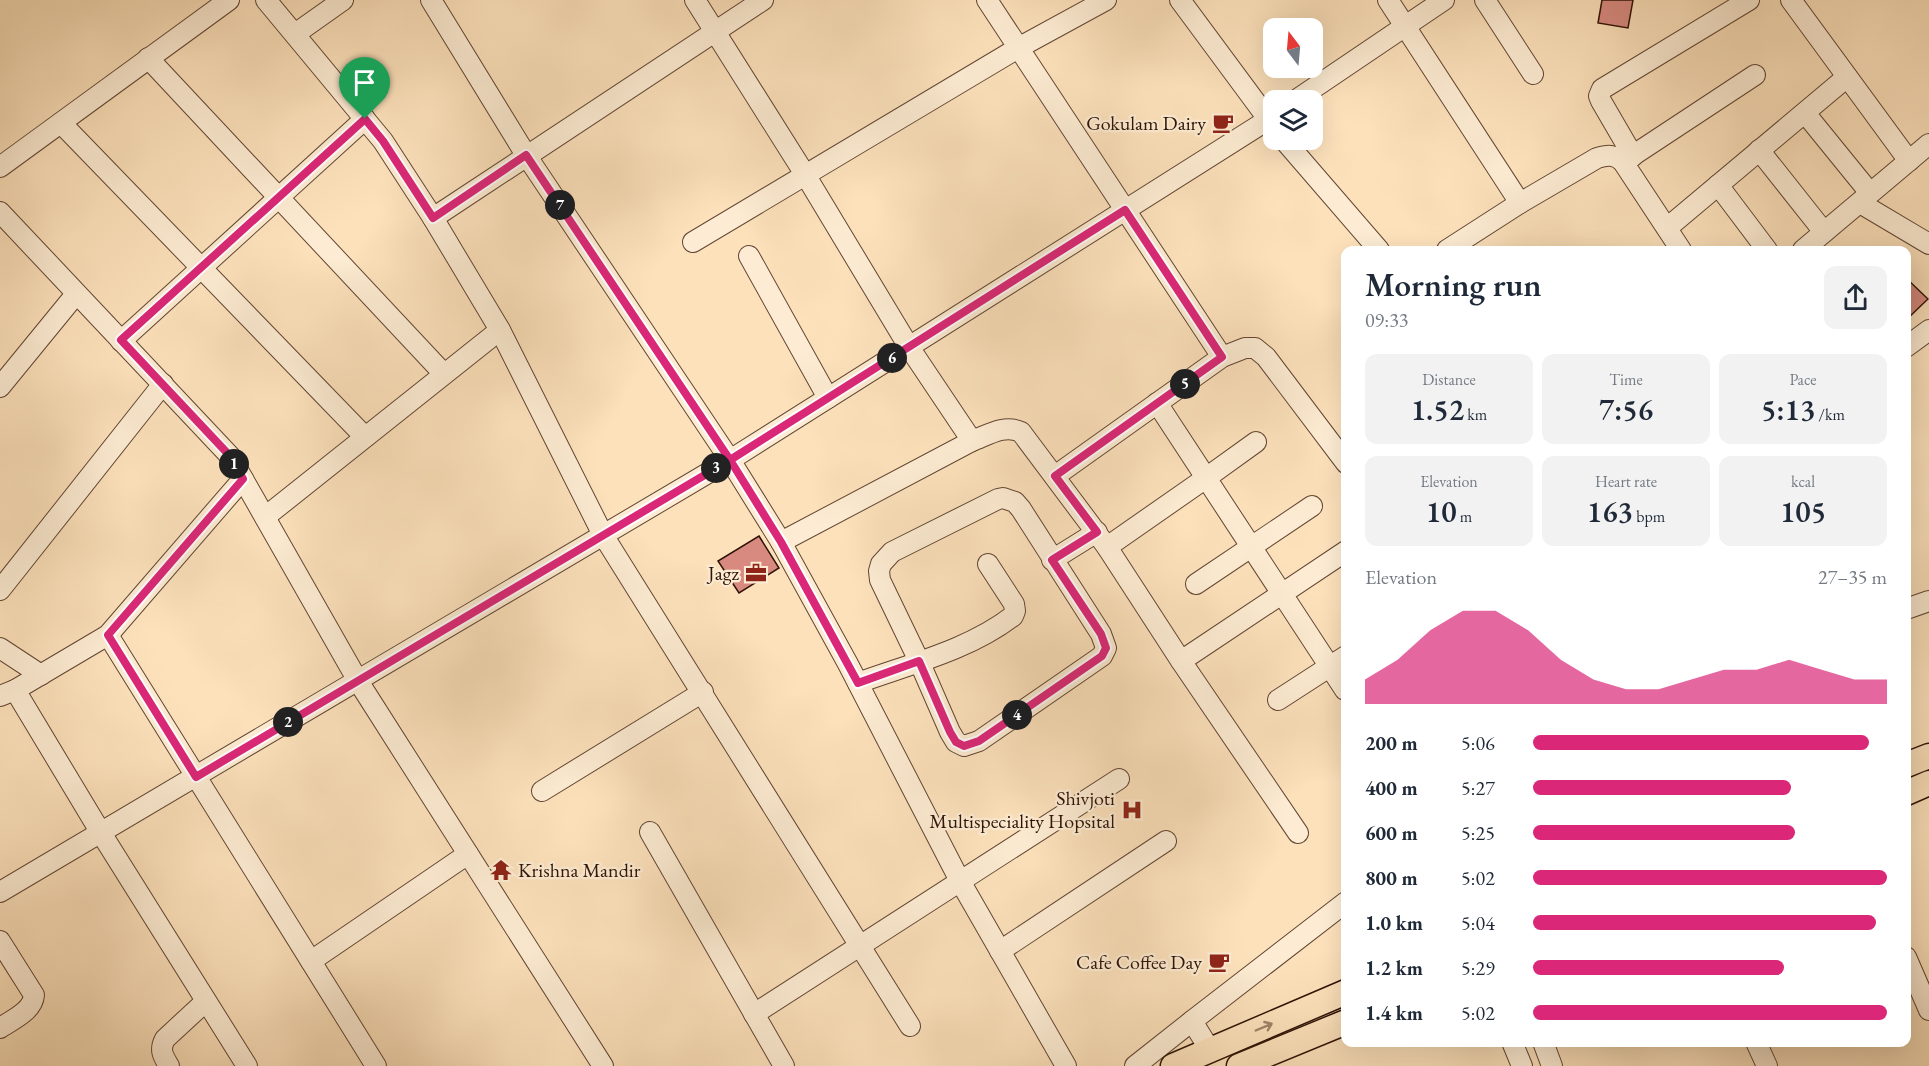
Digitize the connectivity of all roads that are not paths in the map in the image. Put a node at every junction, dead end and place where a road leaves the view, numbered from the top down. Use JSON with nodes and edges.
{"nodes":[{"id":1,"x":229,"y":0,"type":"edge"},
{"id":2,"x":266,"y":0,"type":"edge"},
{"id":3,"x":343,"y":0,"type":"edge"},
{"id":4,"x":431,"y":0,"type":"edge"},
{"id":5,"x":695,"y":0,"type":"edge"},
{"id":6,"x":763,"y":0,"type":"edge"},
{"id":7,"x":987,"y":0,"type":"edge"},
{"id":8,"x":1106,"y":0,"type":"edge"},
{"id":9,"x":1180,"y":0,"type":"edge"},
{"id":10,"x":1388,"y":0,"type":"edge"},
{"id":11,"x":1444,"y":0,"type":"edge"},
{"id":12,"x":1485,"y":0,"type":"edge"},
{"id":13,"x":1749,"y":0,"type":"edge"},
{"id":14,"x":1791,"y":0,"type":"edge"},
{"id":15,"x":1405,"y":27,"type":"junction"},
{"id":16,"x":714,"y":32,"type":"junction"},
{"id":17,"x":295,"y":34,"type":"junction"},
{"id":18,"x":1018,"y":48,"type":"junction"},
{"id":19,"x":148,"y":58,"type":"junction"},
{"id":20,"x":1533,"y":74,"type":"dead end"},
{"id":21,"x":1755,"y":75,"type":"dead end"},
{"id":22,"x":1847,"y":77,"type":"junction"},
{"id":23,"x":1311,"y":90,"type":"edge"},
{"id":24,"x":1263,"y":110,"type":"edge"},
{"id":25,"x":1804,"y":113,"type":"junction"},
{"id":26,"x":365,"y":119,"type":"junction"},
{"id":27,"x":61,"y":123,"type":"junction"},
{"id":28,"x":1263,"y":126,"type":"edge"},
{"id":29,"x":1929,"y":144,"type":"edge"},
{"id":30,"x":1293,"y":150,"type":"edge"},
{"id":31,"x":1759,"y":150,"type":"junction"},
{"id":32,"x":526,"y":155,"type":"junction"},
{"id":33,"x":1628,"y":159,"type":"junction"},
{"id":34,"x":1909,"y":161,"type":"junction"},
{"id":35,"x":0,"y":167,"type":"edge"},
{"id":36,"x":806,"y":176,"type":"junction"},
{"id":37,"x":1718,"y":185,"type":"junction"},
{"id":38,"x":278,"y":197,"type":"junction"},
{"id":39,"x":1865,"y":198,"type":"junction"},
{"id":40,"x":1520,"y":203,"type":"junction"},
{"id":41,"x":1125,"y":210,"type":"junction"},
{"id":42,"x":0,"y":212,"type":"edge"},
{"id":43,"x":433,"y":218,"type":"junction"},
{"id":44,"x":1666,"y":228,"type":"junction"},
{"id":45,"x":1824,"y":232,"type":"junction"},
{"id":46,"x":693,"y":242,"type":"dead end"},
{"id":47,"x":1929,"y":244,"type":"edge"},
{"id":48,"x":1376,"y":246,"type":"edge"},
{"id":49,"x":1453,"y":246,"type":"edge"},
{"id":50,"x":1679,"y":246,"type":"edge"},
{"id":51,"x":1764,"y":246,"type":"edge"},
{"id":52,"x":1808,"y":246,"type":"edge"},
{"id":53,"x":749,"y":256,"type":"dead end"},
{"id":54,"x":201,"y":268,"type":"junction"},
{"id":55,"x":75,"y":294,"type":"junction"},
{"id":56,"x":500,"y":330,"type":"junction"},
{"id":57,"x":1929,"y":330,"type":"edge"},
{"id":58,"x":121,"y":340,"type":"junction"},
{"id":59,"x":1911,"y":343,"type":"edge"},
{"id":60,"x":909,"y":347,"type":"junction"},
{"id":61,"x":1222,"y":357,"type":"junction"},
{"id":62,"x":444,"y":374,"type":"junction"},
{"id":63,"x":163,"y":384,"type":"junction"},
{"id":64,"x":0,"y":387,"type":"edge"},
{"id":65,"x":828,"y":398,"type":"junction"},
{"id":66,"x":1157,"y":403,"type":"junction"},
{"id":67,"x":366,"y":437,"type":"junction"},
{"id":68,"x":972,"y":441,"type":"junction"},
{"id":69,"x":1256,"y":442,"type":"dead end"},
{"id":70,"x":1341,"y":456,"type":"edge"},
{"id":71,"x":730,"y":460,"type":"junction"},
{"id":72,"x":1055,"y":476,"type":"junction"},
{"id":73,"x":1206,"y":478,"type":"junction"},
{"id":74,"x":243,"y":479,"type":"junction"},
{"id":75,"x":1312,"y":506,"type":"dead end"},
{"id":76,"x":265,"y":517,"type":"junction"},
{"id":77,"x":603,"y":536,"type":"junction"},
{"id":78,"x":1102,"y":539,"type":"junction"},
{"id":79,"x":781,"y":542,"type":"junction"},
{"id":80,"x":1250,"y":547,"type":"junction"},
{"id":81,"x":1341,"y":554,"type":"edge"},
{"id":82,"x":1052,"y":560,"type":"junction"},
{"id":83,"x":988,"y":564,"type":"dead end"},
{"id":84,"x":1196,"y":584,"type":"dead end"},
{"id":85,"x":0,"y":590,"type":"edge"},
{"id":86,"x":1281,"y":594,"type":"junction"},
{"id":87,"x":1929,"y":601,"type":"edge"},
{"id":88,"x":1911,"y":607,"type":"edge"},
{"id":89,"x":108,"y":635,"type":"junction"},
{"id":90,"x":0,"y":648,"type":"edge"},
{"id":91,"x":919,"y":661,"type":"junction"},
{"id":92,"x":1181,"y":661,"type":"junction"},
{"id":93,"x":1337,"y":661,"type":"edge"},
{"id":94,"x":41,"y":675,"type":"junction"},
{"id":95,"x":1341,"y":676,"type":"edge"},
{"id":96,"x":358,"y":681,"type":"junction"},
{"id":97,"x":858,"y":683,"type":"junction"},
{"id":98,"x":703,"y":692,"type":"junction"},
{"id":99,"x":8,"y":693,"type":"edge"},
{"id":100,"x":1278,"y":699,"type":"dead end"},
{"id":101,"x":1929,"y":756,"type":"edge"},
{"id":102,"x":1911,"y":763,"type":"edge"},
{"id":103,"x":196,"y":777,"type":"junction"},
{"id":104,"x":1119,"y":779,"type":"dead end"},
{"id":105,"x":1929,"y":783,"type":"edge"},
{"id":106,"x":542,"y":791,"type":"dead end"},
{"id":107,"x":1911,"y":791,"type":"edge"},
{"id":108,"x":650,"y":832,"type":"dead end"},
{"id":109,"x":101,"y":833,"type":"junction"},
{"id":110,"x":1298,"y":833,"type":"dead end"},
{"id":111,"x":1166,"y":841,"type":"dead end"},
{"id":112,"x":468,"y":854,"type":"junction"},
{"id":113,"x":960,"y":881,"type":"junction"},
{"id":114,"x":0,"y":892,"type":"edge"},
{"id":115,"x":1341,"y":906,"type":"edge"},
{"id":116,"x":0,"y":941,"type":"edge"},
{"id":117,"x":860,"y":946,"type":"junction"},
{"id":118,"x":1000,"y":951,"type":"junction"},
{"id":119,"x":311,"y":961,"type":"junction"},
{"id":120,"x":1911,"y":969,"type":"edge"},
{"id":121,"x":1341,"y":995,"type":"edge"},
{"id":122,"x":206,"y":1001,"type":"junction"},
{"id":123,"x":1929,"y":1010,"type":"edge"},
{"id":124,"x":754,"y":1014,"type":"junction"},
{"id":125,"x":1192,"y":1021,"type":"junction"},
{"id":126,"x":1341,"y":1024,"type":"edge"},
{"id":127,"x":910,"y":1026,"type":"dead end"},
{"id":128,"x":0,"y":1028,"type":"edge"},
{"id":129,"x":1514,"y":1047,"type":"edge"},
{"id":130,"x":1545,"y":1047,"type":"edge"},
{"id":131,"x":1758,"y":1047,"type":"edge"},
{"id":132,"x":1210,"y":1050,"type":"junction"},
{"id":133,"x":169,"y":1066,"type":"edge"},
{"id":134,"x":247,"y":1066,"type":"edge"},
{"id":135,"x":376,"y":1066,"type":"edge"},
{"id":136,"x":603,"y":1066,"type":"edge"},
{"id":137,"x":784,"y":1066,"type":"edge"},
{"id":138,"x":1066,"y":1066,"type":"edge"},
{"id":139,"x":1135,"y":1066,"type":"edge"},
{"id":140,"x":1173,"y":1066,"type":"edge"},
{"id":141,"x":1239,"y":1066,"type":"edge"},
{"id":142,"x":1522,"y":1066,"type":"edge"},
{"id":143,"x":1552,"y":1066,"type":"edge"},
{"id":144,"x":1767,"y":1066,"type":"edge"}],
"edges":[{"from":1,"to":19,"type":"street"},
{"from":2,"to":17,"type":"street"},
{"from":3,"to":17,"type":"street"},
{"from":4,"to":32,"type":"street"},
{"from":5,"to":16,"type":"street"},
{"from":6,"to":16,"type":"street"},
{"from":7,"to":18,"type":"street"},
{"from":8,"to":18,"type":"street"},
{"from":9,"to":24,"type":"street"},
{"from":10,"to":15,"type":"street"},
{"from":11,"to":15,"type":"street"},
{"from":12,"to":20,"type":"street"},
{"from":13,"to":33,"type":"street"},
{"from":14,"to":22,"type":"street"},
{"from":15,"to":23,"type":"street"},
{"from":15,"to":40,"type":"street"},
{"from":16,"to":32,"type":"street"},
{"from":16,"to":36,"type":"street"},
{"from":17,"to":26,"type":"street"},
{"from":18,"to":36,"type":"street"},
{"from":18,"to":41,"type":"street"},
{"from":19,"to":27,"type":"street"},
{"from":19,"to":38,"type":"street"},
{"from":21,"to":33,"type":"street"},
{"from":22,"to":25,"type":"street"},
{"from":22,"to":34,"type":"street"},
{"from":25,"to":31,"type":"street"},
{"from":25,"to":39,"type":"street"},
{"from":26,"to":38,"type":"street"},
{"from":26,"to":43,"type":"street"},
{"from":27,"to":35,"type":"street"},
{"from":27,"to":54,"type":"street"},
{"from":28,"to":41,"type":"street"},
{"from":29,"to":34,"type":"street"},
{"from":30,"to":48,"type":"street"},
{"from":31,"to":37,"type":"street"},
{"from":31,"to":45,"type":"street"},
{"from":32,"to":43,"type":"street"},
{"from":32,"to":71,"type":"street"},
{"from":33,"to":40,"type":"street"},
{"from":33,"to":44,"type":"street"},
{"from":34,"to":39,"type":"street"},
{"from":36,"to":46,"type":"street"},
{"from":36,"to":60,"type":"street"},
{"from":37,"to":44,"type":"street"},
{"from":37,"to":51,"type":"street"},
{"from":38,"to":54,"type":"street"},
{"from":38,"to":62,"type":"street"},
{"from":39,"to":45,"type":"street"},
{"from":39,"to":47,"type":"street"},
{"from":40,"to":49,"type":"street"},
{"from":41,"to":60,"type":"street"},
{"from":41,"to":61,"type":"street"},
{"from":42,"to":55,"type":"street"},
{"from":43,"to":56,"type":"street"},
{"from":44,"to":50,"type":"street"},
{"from":45,"to":52,"type":"street"},
{"from":53,"to":65,"type":"street"},
{"from":54,"to":58,"type":"street"},
{"from":54,"to":67,"type":"street"},
{"from":55,"to":58,"type":"street"},
{"from":55,"to":64,"type":"street"},
{"from":56,"to":62,"type":"street"},
{"from":56,"to":77,"type":"street"},
{"from":57,"to":59,"type":"street"},
{"from":58,"to":63,"type":"street"},
{"from":60,"to":65,"type":"street"},
{"from":60,"to":68,"type":"street"},
{"from":61,"to":66,"type":"street"},
{"from":61,"to":70,"type":"street"},
{"from":62,"to":67,"type":"street"},
{"from":63,"to":74,"type":"street"},
{"from":63,"to":85,"type":"street"},
{"from":65,"to":71,"type":"street"},
{"from":66,"to":72,"type":"street"},
{"from":66,"to":73,"type":"street"},
{"from":67,"to":76,"type":"street"},
{"from":68,"to":72,"type":"street"},
{"from":68,"to":79,"type":"street"},
{"from":69,"to":73,"type":"street"},
{"from":71,"to":77,"type":"street"},
{"from":71,"to":79,"type":"street"},
{"from":72,"to":78,"type":"street"},
{"from":73,"to":78,"type":"street"},
{"from":73,"to":80,"type":"street"},
{"from":74,"to":76,"type":"street"},
{"from":74,"to":89,"type":"street"},
{"from":75,"to":80,"type":"street"},
{"from":76,"to":96,"type":"street"},
{"from":77,"to":96,"type":"street"},
{"from":77,"to":98,"type":"street"},
{"from":78,"to":82,"type":"street"},
{"from":78,"to":92,"type":"street"},
{"from":79,"to":97,"type":"street"},
{"from":80,"to":84,"type":"street"},
{"from":80,"to":86,"type":"street"},
{"from":81,"to":86,"type":"street"},
{"from":82,"to":91,"type":"street"},
{"from":82,"to":91,"type":"street"},
{"from":83,"to":91,"type":"street"},
{"from":86,"to":92,"type":"street"},
{"from":86,"to":93,"type":"street"},
{"from":87,"to":88,"type":"street"},
{"from":89,"to":94,"type":"street"},
{"from":89,"to":103,"type":"street"},
{"from":90,"to":94,"type":"street"},
{"from":91,"to":97,"type":"street"},
{"from":92,"to":110,"type":"street"},
{"from":93,"to":95,"type":"street"},
{"from":93,"to":100,"type":"street"},
{"from":94,"to":99,"type":"street"},
{"from":96,"to":103,"type":"street"},
{"from":96,"to":112,"type":"street"},
{"from":97,"to":113,"type":"street"},
{"from":98,"to":106,"type":"street"},
{"from":98,"to":117,"type":"street"},
{"from":99,"to":109,"type":"street"},
{"from":101,"to":102,"type":"main road"},
{"from":103,"to":109,"type":"street"},
{"from":103,"to":119,"type":"street"},
{"from":104,"to":113,"type":"street"},
{"from":105,"to":107,"type":"main road"},
{"from":108,"to":124,"type":"street"},
{"from":109,"to":114,"type":"street"},
{"from":109,"to":122,"type":"street"},
{"from":111,"to":118,"type":"street"},
{"from":112,"to":119,"type":"street"},
{"from":112,"to":136,"type":"street"},
{"from":113,"to":117,"type":"street"},
{"from":113,"to":118,"type":"street"},
{"from":115,"to":125,"type":"street"},
{"from":116,"to":128,"type":"street"},
{"from":117,"to":124,"type":"street"},
{"from":117,"to":127,"type":"street"},
{"from":118,"to":138,"type":"street"},
{"from":119,"to":135,"type":"street"},
{"from":120,"to":123,"type":"street"},
{"from":132,"to":121,"type":"main road","one_way":true},
{"from":122,"to":133,"type":"street"},
{"from":122,"to":134,"type":"street"},
{"from":124,"to":137,"type":"street"},
{"from":125,"to":132,"type":"street"},
{"from":125,"to":139,"type":"street"},
{"from":126,"to":141,"type":"main road"},
{"from":129,"to":142,"type":"street"},
{"from":130,"to":143,"type":"street"},
{"from":131,"to":144,"type":"street"},
{"from":132,"to":140,"type":"main road"}]}
